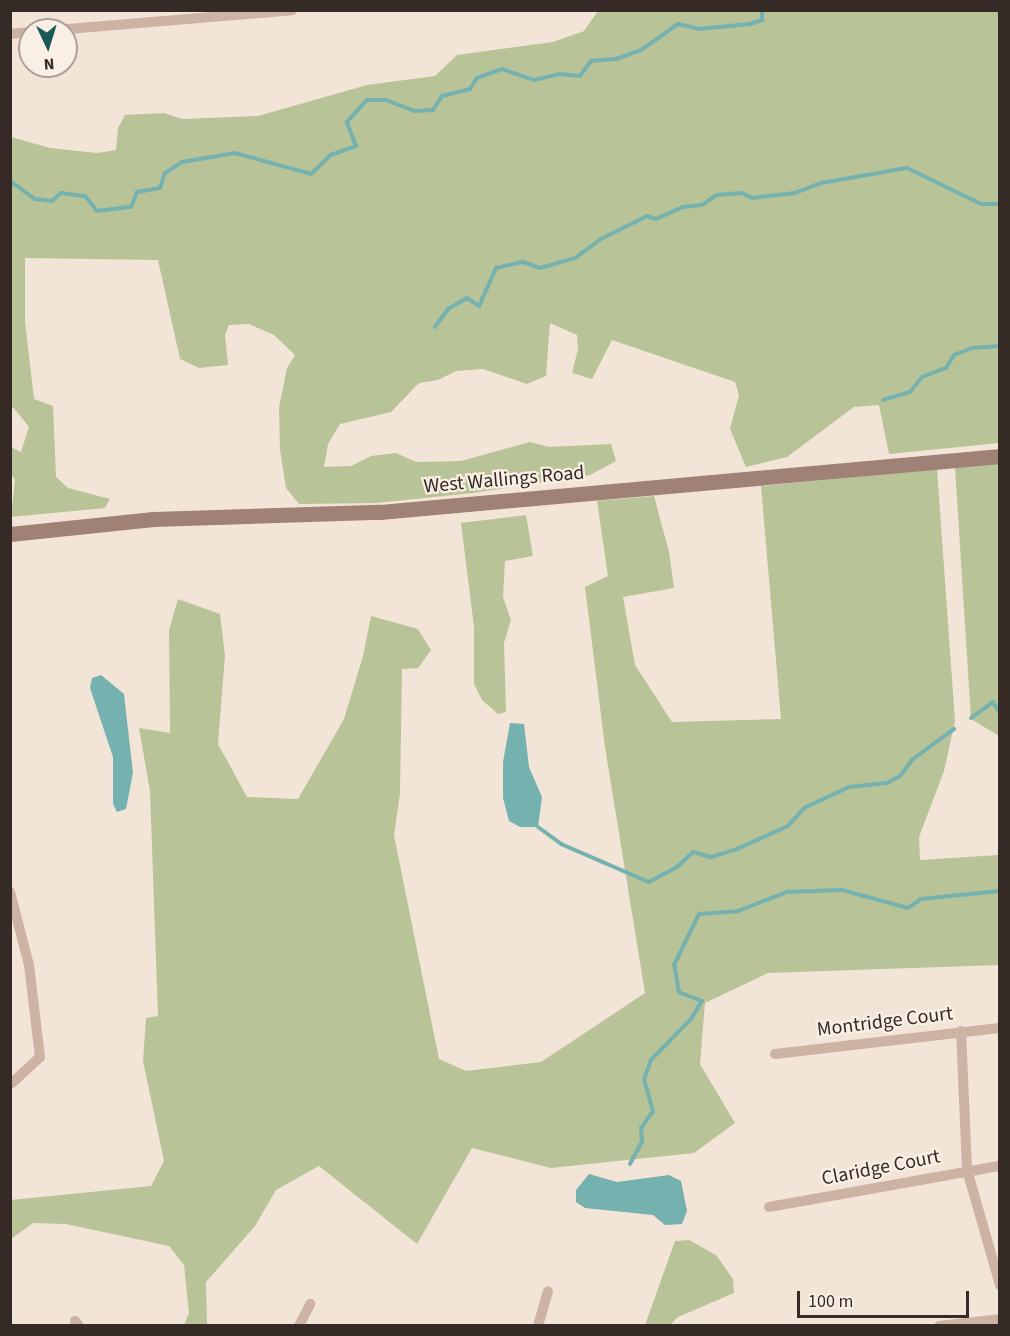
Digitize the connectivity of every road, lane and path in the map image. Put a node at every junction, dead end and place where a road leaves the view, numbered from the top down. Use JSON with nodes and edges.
{"nodes":[{"id":1,"x":292,"y":10,"type":"edge"},
{"id":2,"x":78,"y":28,"type":"edge"},
{"id":3,"x":999,"y":456,"type":"edge"},
{"id":4,"x":10,"y":534,"type":"edge"},
{"id":5,"x":10,"y":892,"type":"edge"},
{"id":6,"x":999,"y":1028,"type":"edge"},
{"id":7,"x":960,"y":1031,"type":"junction"},
{"id":8,"x":775,"y":1054,"type":"dead end"},
{"id":9,"x":12,"y":1083,"type":"dead end"},
{"id":10,"x":999,"y":1166,"type":"edge"},
{"id":11,"x":967,"y":1170,"type":"junction"},
{"id":12,"x":769,"y":1208,"type":"dead end"},
{"id":13,"x":999,"y":1285,"type":"edge"},
{"id":14,"x":548,"y":1291,"type":"dead end"},
{"id":15,"x":310,"y":1305,"type":"dead end"},
{"id":16,"x":999,"y":1318,"type":"edge"},
{"id":17,"x":299,"y":1326,"type":"edge"},
{"id":18,"x":538,"y":1326,"type":"edge"},
{"id":19,"x":939,"y":1326,"type":"edge"}],
"edges":[{"from":1,"to":2,"type":"street"},
{"from":3,"to":4,"type":"street","name":"West Wallings Road"},
{"from":5,"to":9,"type":"street"},
{"from":6,"to":7,"type":"street","name":"Montridge Court"},
{"from":7,"to":8,"type":"street","name":"Montridge Court"},
{"from":7,"to":11,"type":"street"},
{"from":10,"to":11,"type":"street","name":"Claridge Court"},
{"from":11,"to":12,"type":"street","name":"Claridge Court"},
{"from":11,"to":13,"type":"street"},
{"from":14,"to":18,"type":"street"},
{"from":15,"to":17,"type":"street"},
{"from":16,"to":19,"type":"street"}]}
